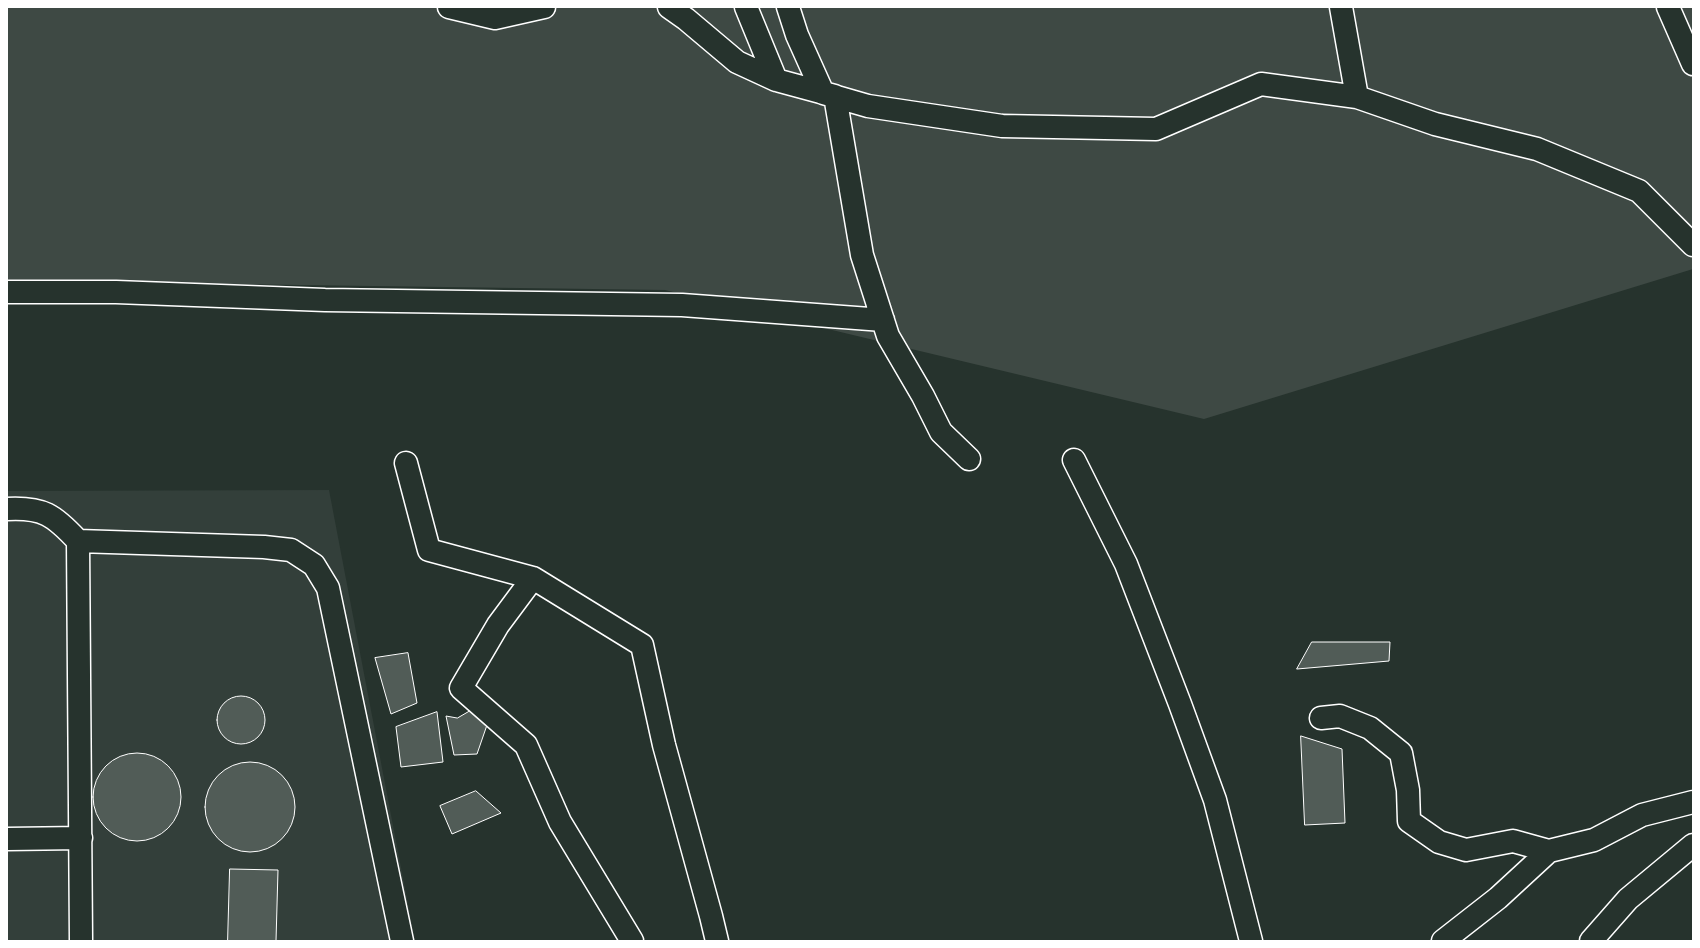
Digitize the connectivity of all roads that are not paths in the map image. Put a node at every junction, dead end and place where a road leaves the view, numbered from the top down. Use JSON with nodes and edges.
{"nodes":[{"id":1,"x":449,"y":7,"type":"edge"},
{"id":2,"x":544,"y":7,"type":"edge"},
{"id":3,"x":669,"y":7,"type":"edge"},
{"id":4,"x":746,"y":7,"type":"edge"},
{"id":5,"x":788,"y":7,"type":"edge"},
{"id":6,"x":1341,"y":7,"type":"edge"},
{"id":7,"x":1668,"y":7,"type":"edge"},
{"id":8,"x":1693,"y":64,"type":"edge"},
{"id":9,"x":776,"y":80,"type":"junction"},
{"id":10,"x":835,"y":96,"type":"junction"},
{"id":11,"x":1357,"y":97,"type":"junction"},
{"id":12,"x":1693,"y":245,"type":"edge"},
{"id":13,"x":7,"y":292,"type":"edge"},
{"id":14,"x":883,"y":320,"type":"junction"},
{"id":15,"x":969,"y":459,"type":"dead end"},
{"id":16,"x":1074,"y":460,"type":"dead end"},
{"id":17,"x":406,"y":463,"type":"dead end"},
{"id":18,"x":7,"y":509,"type":"edge"},
{"id":19,"x":78,"y":541,"type":"junction"},
{"id":20,"x":533,"y":578,"type":"junction"},
{"id":21,"x":1321,"y":718,"type":"dead end"},
{"id":22,"x":1693,"y":802,"type":"edge"},
{"id":23,"x":81,"y":838,"type":"junction"},
{"id":24,"x":7,"y":839,"type":"edge"},
{"id":25,"x":1693,"y":845,"type":"edge"},
{"id":26,"x":1549,"y":851,"type":"junction"},
{"id":27,"x":81,"y":941,"type":"edge"},
{"id":28,"x":402,"y":941,"type":"edge"},
{"id":29,"x":632,"y":941,"type":"edge"},
{"id":30,"x":717,"y":941,"type":"edge"},
{"id":31,"x":1251,"y":941,"type":"edge"},
{"id":32,"x":1443,"y":941,"type":"edge"},
{"id":33,"x":1591,"y":941,"type":"edge"}],
"edges":[{"from":1,"to":2,"type":"street"},
{"from":3,"to":9,"type":"street"},
{"from":4,"to":9,"type":"street"},
{"from":5,"to":10,"type":"street"},
{"from":6,"to":11,"type":"street"},
{"from":7,"to":8,"type":"street"},
{"from":9,"to":10,"type":"street"},
{"from":10,"to":11,"type":"street"},
{"from":10,"to":14,"type":"street"},
{"from":11,"to":12,"type":"street"},
{"from":13,"to":14,"type":"street"},
{"from":14,"to":15,"type":"street"},
{"from":16,"to":31,"type":"street"},
{"from":17,"to":20,"type":"street"},
{"from":18,"to":19,"type":"street"},
{"from":19,"to":23,"type":"street"},
{"from":19,"to":28,"type":"street"},
{"from":20,"to":29,"type":"street"},
{"from":20,"to":30,"type":"street"},
{"from":21,"to":26,"type":"street"},
{"from":22,"to":26,"type":"street"},
{"from":23,"to":24,"type":"street"},
{"from":23,"to":27,"type":"street"},
{"from":25,"to":33,"type":"street"},
{"from":26,"to":32,"type":"street"}]}
